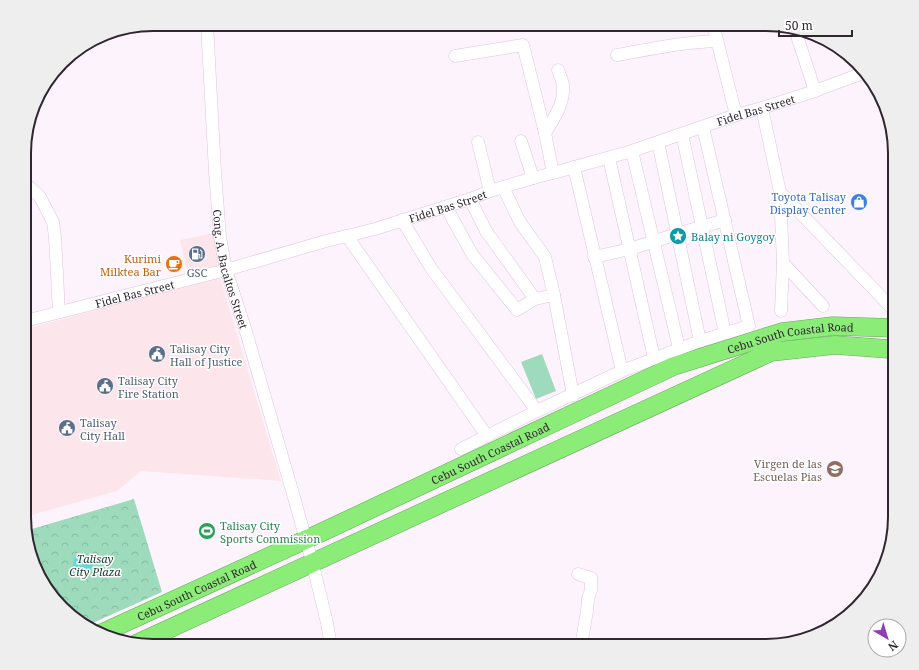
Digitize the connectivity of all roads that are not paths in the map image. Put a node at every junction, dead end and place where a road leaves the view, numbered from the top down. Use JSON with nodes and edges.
{"nodes":[{"id":1,"x":207,"y":31,"type":"edge"},
{"id":2,"x":715,"y":31,"type":"edge"},
{"id":3,"x":797,"y":35,"type":"edge"},
{"id":4,"x":717,"y":40,"type":"junction"},
{"id":5,"x":618,"y":55,"type":"dead end"},
{"id":6,"x":455,"y":56,"type":"dead end"},
{"id":7,"x":558,"y":70,"type":"dead end"},
{"id":8,"x":860,"y":75,"type":"edge"},
{"id":9,"x":815,"y":91,"type":"junction"},
{"id":10,"x":762,"y":108,"type":"junction"},
{"id":11,"x":736,"y":115,"type":"junction"},
{"id":12,"x":704,"y":127,"type":"junction"},
{"id":13,"x":545,"y":133,"type":"junction"},
{"id":14,"x":682,"y":134,"type":"junction"},
{"id":15,"x":521,"y":141,"type":"dead end"},
{"id":16,"x":478,"y":142,"type":"dead end"},
{"id":17,"x":658,"y":142,"type":"junction"},
{"id":18,"x":632,"y":151,"type":"junction"},
{"id":19,"x":608,"y":158,"type":"junction"},
{"id":20,"x":574,"y":167,"type":"junction"},
{"id":21,"x":553,"y":173,"type":"junction"},
{"id":22,"x":533,"y":178,"type":"junction"},
{"id":23,"x":503,"y":187,"type":"junction"},
{"id":24,"x":31,"y":189,"type":"edge"},
{"id":25,"x":490,"y":191,"type":"junction"},
{"id":26,"x":780,"y":192,"type":"junction"},
{"id":27,"x":470,"y":199,"type":"junction"},
{"id":28,"x":447,"y":207,"type":"junction"},
{"id":29,"x":402,"y":220,"type":"junction"},
{"id":30,"x":725,"y":220,"type":"junction"},
{"id":31,"x":701,"y":227,"type":"junction"},
{"id":32,"x":677,"y":234,"type":"junction"},
{"id":33,"x":347,"y":236,"type":"junction"},
{"id":34,"x":654,"y":241,"type":"junction"},
{"id":35,"x":630,"y":249,"type":"junction"},
{"id":36,"x":594,"y":257,"type":"junction"},
{"id":37,"x":784,"y":263,"type":"junction"},
{"id":38,"x":226,"y":270,"type":"junction"},
{"id":39,"x":554,"y":295,"type":"junction"},
{"id":40,"x":535,"y":299,"type":"junction"},
{"id":41,"x":888,"y":305,"type":"edge"},
{"id":42,"x":823,"y":306,"type":"dead end"},
{"id":43,"x":59,"y":312,"type":"junction"},
{"id":44,"x":781,"y":312,"type":"dead end"},
{"id":45,"x":31,"y":319,"type":"edge"},
{"id":46,"x":888,"y":328,"type":"edge"},
{"id":47,"x":725,"y":333,"type":"junction"},
{"id":48,"x":700,"y":341,"type":"junction"},
{"id":49,"x":679,"y":348,"type":"junction"},
{"id":50,"x":888,"y":349,"type":"edge"},
{"id":51,"x":654,"y":358,"type":"junction"},
{"id":52,"x":646,"y":370,"type":"junction"},
{"id":53,"x":622,"y":371,"type":"junction"},
{"id":54,"x":573,"y":395,"type":"junction"},
{"id":55,"x":537,"y":411,"type":"junction"},
{"id":56,"x":487,"y":436,"type":"junction"},
{"id":57,"x":461,"y":449,"type":"dead end"},
{"id":58,"x":306,"y":540,"type":"junction"},
{"id":59,"x":312,"y":563,"type":"junction"},
{"id":60,"x":578,"y":574,"type":"dead end"},
{"id":61,"x":108,"y":631,"type":"edge"},
{"id":62,"x":147,"y":639,"type":"edge"},
{"id":63,"x":330,"y":639,"type":"edge"},
{"id":64,"x":582,"y":639,"type":"edge"}],
"edges":[{"from":1,"to":38,"type":"street","name":"Cong. A. Bacaltos Street"},
{"from":2,"to":4,"type":"street"},
{"from":3,"to":9,"type":"street"},
{"from":4,"to":5,"type":"street"},
{"from":4,"to":11,"type":"street"},
{"from":6,"to":13,"type":"street"},
{"from":7,"to":13,"type":"street"},
{"from":8,"to":9,"type":"street","name":"Fidel Bas Street"},
{"from":9,"to":10,"type":"street","name":"Fidel Bas Street"},
{"from":10,"to":11,"type":"street","name":"Fidel Bas Street"},
{"from":10,"to":26,"type":"street"},
{"from":11,"to":12,"type":"street","name":"Fidel Bas Street"},
{"from":12,"to":14,"type":"street","name":"Fidel Bas Street"},
{"from":12,"to":30,"type":"street"},
{"from":13,"to":21,"type":"street"},
{"from":14,"to":17,"type":"street","name":"Fidel Bas Street"},
{"from":14,"to":31,"type":"street"},
{"from":15,"to":22,"type":"street"},
{"from":16,"to":25,"type":"street"},
{"from":17,"to":18,"type":"street","name":"Fidel Bas Street"},
{"from":17,"to":32,"type":"street"},
{"from":18,"to":19,"type":"street","name":"Fidel Bas Street"},
{"from":18,"to":34,"type":"street"},
{"from":19,"to":20,"type":"street","name":"Fidel Bas Street"},
{"from":19,"to":35,"type":"street"},
{"from":20,"to":21,"type":"street","name":"Fidel Bas Street"},
{"from":20,"to":36,"type":"street"},
{"from":21,"to":22,"type":"street","name":"Fidel Bas Street"},
{"from":22,"to":23,"type":"street","name":"Fidel Bas Street"},
{"from":23,"to":25,"type":"street","name":"Fidel Bas Street"},
{"from":23,"to":39,"type":"street"},
{"from":24,"to":43,"type":"street"},
{"from":25,"to":27,"type":"street","name":"Fidel Bas Street"},
{"from":26,"to":37,"type":"street"},
{"from":26,"to":41,"type":"street"},
{"from":27,"to":28,"type":"street","name":"Fidel Bas Street"},
{"from":27,"to":40,"type":"street"},
{"from":28,"to":29,"type":"street","name":"Fidel Bas Street"},
{"from":28,"to":40,"type":"street"},
{"from":29,"to":33,"type":"street","name":"Fidel Bas Street"},
{"from":29,"to":55,"type":"street"},
{"from":30,"to":31,"type":"street"},
{"from":30,"to":47,"type":"street"},
{"from":31,"to":32,"type":"street"},
{"from":31,"to":47,"type":"street"},
{"from":32,"to":34,"type":"street"},
{"from":32,"to":48,"type":"street"},
{"from":33,"to":38,"type":"street","name":"Fidel Bas Street"},
{"from":33,"to":56,"type":"street"},
{"from":34,"to":35,"type":"street"},
{"from":34,"to":49,"type":"street"},
{"from":35,"to":36,"type":"street"},
{"from":35,"to":51,"type":"street"},
{"from":36,"to":53,"type":"street"},
{"from":37,"to":42,"type":"street"},
{"from":37,"to":44,"type":"street"},
{"from":38,"to":43,"type":"street","name":"Fidel Bas Street"},
{"from":38,"to":58,"type":"street","name":"Cong. A. Bacaltos Street"},
{"from":39,"to":40,"type":"street"},
{"from":39,"to":54,"type":"street"},
{"from":43,"to":45,"type":"street","name":"Fidel Bas Street"},
{"from":46,"to":52,"type":"highway","name":"Cebu South Coastal Road"},
{"from":47,"to":48,"type":"street"},
{"from":48,"to":49,"type":"street"},
{"from":49,"to":51,"type":"street"},
{"from":50,"to":59,"type":"highway","name":"Cebu South Coastal Road"},
{"from":51,"to":52,"type":"street"},
{"from":52,"to":53,"type":"street"},
{"from":52,"to":58,"type":"highway","name":"Cebu South Coastal Road"},
{"from":53,"to":54,"type":"street"},
{"from":54,"to":55,"type":"street"},
{"from":55,"to":56,"type":"street"},
{"from":56,"to":57,"type":"street"},
{"from":58,"to":59,"type":"street","name":"Cong. A. Bacaltos Street"},
{"from":58,"to":61,"type":"highway","name":"Cebu South Coastal Road"},
{"from":59,"to":62,"type":"highway","name":"Cebu South Coastal Road"},
{"from":59,"to":63,"type":"street","name":"Cong. A. Bacaltos Street"},
{"from":60,"to":64,"type":"street"}]}
